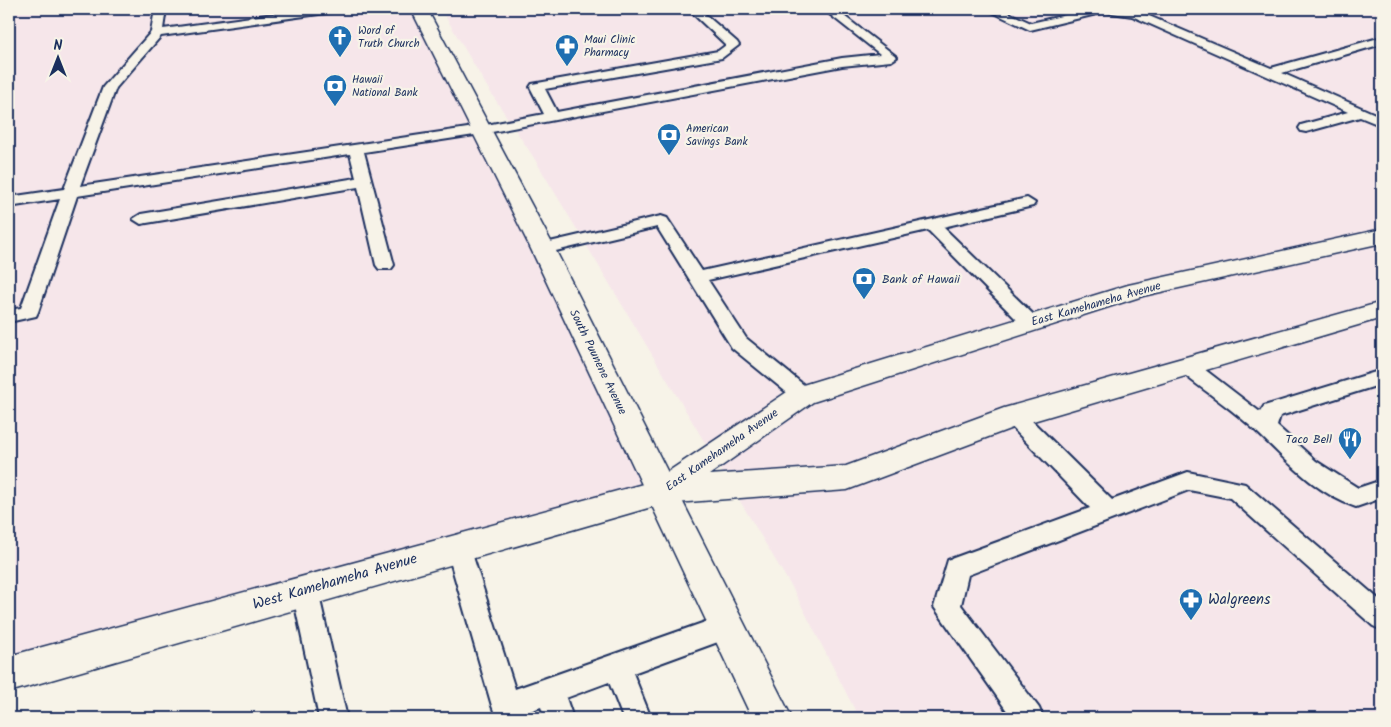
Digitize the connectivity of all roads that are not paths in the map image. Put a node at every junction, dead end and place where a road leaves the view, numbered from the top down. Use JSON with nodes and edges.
{"nodes":[{"id":1,"x":160,"y":9,"type":"edge"},
{"id":2,"x":237,"y":9,"type":"edge"},
{"id":3,"x":333,"y":9,"type":"edge"},
{"id":4,"x":419,"y":9,"type":"edge"},
{"id":5,"x":693,"y":9,"type":"edge"},
{"id":6,"x":828,"y":9,"type":"edge"},
{"id":7,"x":992,"y":9,"type":"edge"},
{"id":8,"x":317,"y":10,"type":"edge"},
{"id":9,"x":237,"y":22,"type":"junction"},
{"id":10,"x":157,"y":33,"type":"junction"},
{"id":11,"x":1382,"y":40,"type":"edge"},
{"id":12,"x":1269,"y":73,"type":"junction"},
{"id":13,"x":1360,"y":113,"type":"junction"},
{"id":14,"x":553,"y":117,"type":"junction"},
{"id":15,"x":1382,"y":122,"type":"edge"},
{"id":16,"x":1306,"y":128,"type":"dead end"},
{"id":17,"x":481,"y":130,"type":"junction"},
{"id":18,"x":356,"y":149,"type":"junction"},
{"id":19,"x":364,"y":181,"type":"junction"},
{"id":20,"x":70,"y":192,"type":"junction"},
{"id":21,"x":9,"y":202,"type":"edge"},
{"id":22,"x":1027,"y":203,"type":"dead end"},
{"id":23,"x":141,"y":219,"type":"dead end"},
{"id":24,"x":931,"y":224,"type":"junction"},
{"id":25,"x":1382,"y":236,"type":"edge"},
{"id":26,"x":543,"y":248,"type":"junction"},
{"id":27,"x":386,"y":265,"type":"dead end"},
{"id":28,"x":697,"y":277,"type":"junction"},
{"id":29,"x":1382,"y":310,"type":"edge"},
{"id":30,"x":9,"y":316,"type":"edge"},
{"id":31,"x":1031,"y":323,"type":"junction"},
{"id":32,"x":1188,"y":368,"type":"junction"},
{"id":33,"x":1382,"y":377,"type":"edge"},
{"id":34,"x":803,"y":395,"type":"junction"},
{"id":35,"x":1014,"y":416,"type":"junction"},
{"id":36,"x":1266,"y":428,"type":"junction"},
{"id":37,"x":1382,"y":489,"type":"edge"},
{"id":38,"x":662,"y":492,"type":"junction"},
{"id":39,"x":1108,"y":511,"type":"junction"},
{"id":40,"x":458,"y":548,"type":"junction"},
{"id":41,"x":305,"y":591,"type":"junction"},
{"id":42,"x":1382,"y":618,"type":"edge"},
{"id":43,"x":728,"y":626,"type":"junction"},
{"id":44,"x":616,"y":666,"type":"junction"},
{"id":45,"x":9,"y":674,"type":"edge"},
{"id":46,"x":549,"y":691,"type":"junction"},
{"id":47,"x":507,"y":712,"type":"edge"},
{"id":48,"x":333,"y":718,"type":"edge"},
{"id":49,"x":559,"y":718,"type":"edge"},
{"id":50,"x":637,"y":718,"type":"edge"},
{"id":51,"x":772,"y":718,"type":"edge"},
{"id":52,"x":1028,"y":718,"type":"edge"}],
"edges":[{"from":1,"to":10,"type":"lane"},
{"from":2,"to":9,"type":"lane"},
{"from":3,"to":8,"type":"lane"},
{"from":4,"to":17,"type":"street","name":"South Puunene Avenue"},
{"from":5,"to":14,"type":"lane"},
{"from":6,"to":14,"type":"lane"},
{"from":7,"to":12,"type":"lane"},
{"from":8,"to":9,"type":"lane"},
{"from":9,"to":10,"type":"lane"},
{"from":10,"to":20,"type":"lane"},
{"from":11,"to":12,"type":"lane"},
{"from":12,"to":13,"type":"lane"},
{"from":13,"to":15,"type":"lane"},
{"from":13,"to":16,"type":"lane"},
{"from":14,"to":17,"type":"lane"},
{"from":17,"to":18,"type":"lane"},
{"from":17,"to":26,"type":"street","name":"South Puunene Avenue"},
{"from":18,"to":19,"type":"lane"},
{"from":18,"to":20,"type":"lane"},
{"from":19,"to":23,"type":"lane"},
{"from":19,"to":27,"type":"lane"},
{"from":20,"to":21,"type":"lane"},
{"from":20,"to":30,"type":"lane"},
{"from":22,"to":24,"type":"lane"},
{"from":24,"to":28,"type":"lane"},
{"from":24,"to":31,"type":"lane"},
{"from":25,"to":31,"type":"street","name":"East Kamehameha Avenue"},
{"from":26,"to":28,"type":"lane"},
{"from":26,"to":38,"type":"street","name":"South Puunene Avenue"},
{"from":28,"to":34,"type":"lane"},
{"from":29,"to":32,"type":"street","name":"East Kamehameha Avenue"},
{"from":31,"to":34,"type":"street","name":"East Kamehameha Avenue"},
{"from":32,"to":35,"type":"street","name":"East Kamehameha Avenue"},
{"from":32,"to":36,"type":"lane"},
{"from":33,"to":36,"type":"lane"},
{"from":34,"to":38,"type":"street","name":"East Kamehameha Avenue"},
{"from":35,"to":38,"type":"street","name":"East Kamehameha Avenue"},
{"from":35,"to":39,"type":"lane"},
{"from":36,"to":37,"type":"lane"},
{"from":38,"to":40,"type":"street","name":"West Kamehameha Avenue"},
{"from":38,"to":43,"type":"street","name":"South Puunene Avenue"},
{"from":39,"to":42,"type":"lane"},
{"from":39,"to":52,"type":"lane"},
{"from":40,"to":41,"type":"street","name":"West Kamehameha Avenue"},
{"from":40,"to":47,"type":"lane"},
{"from":41,"to":45,"type":"street","name":"West Kamehameha Avenue"},
{"from":41,"to":48,"type":"lane"},
{"from":43,"to":44,"type":"lane"},
{"from":43,"to":51,"type":"street","name":"South Puunene Avenue"},
{"from":44,"to":46,"type":"lane"},
{"from":44,"to":50,"type":"lane"},
{"from":46,"to":47,"type":"lane"},
{"from":46,"to":49,"type":"lane"}]}
